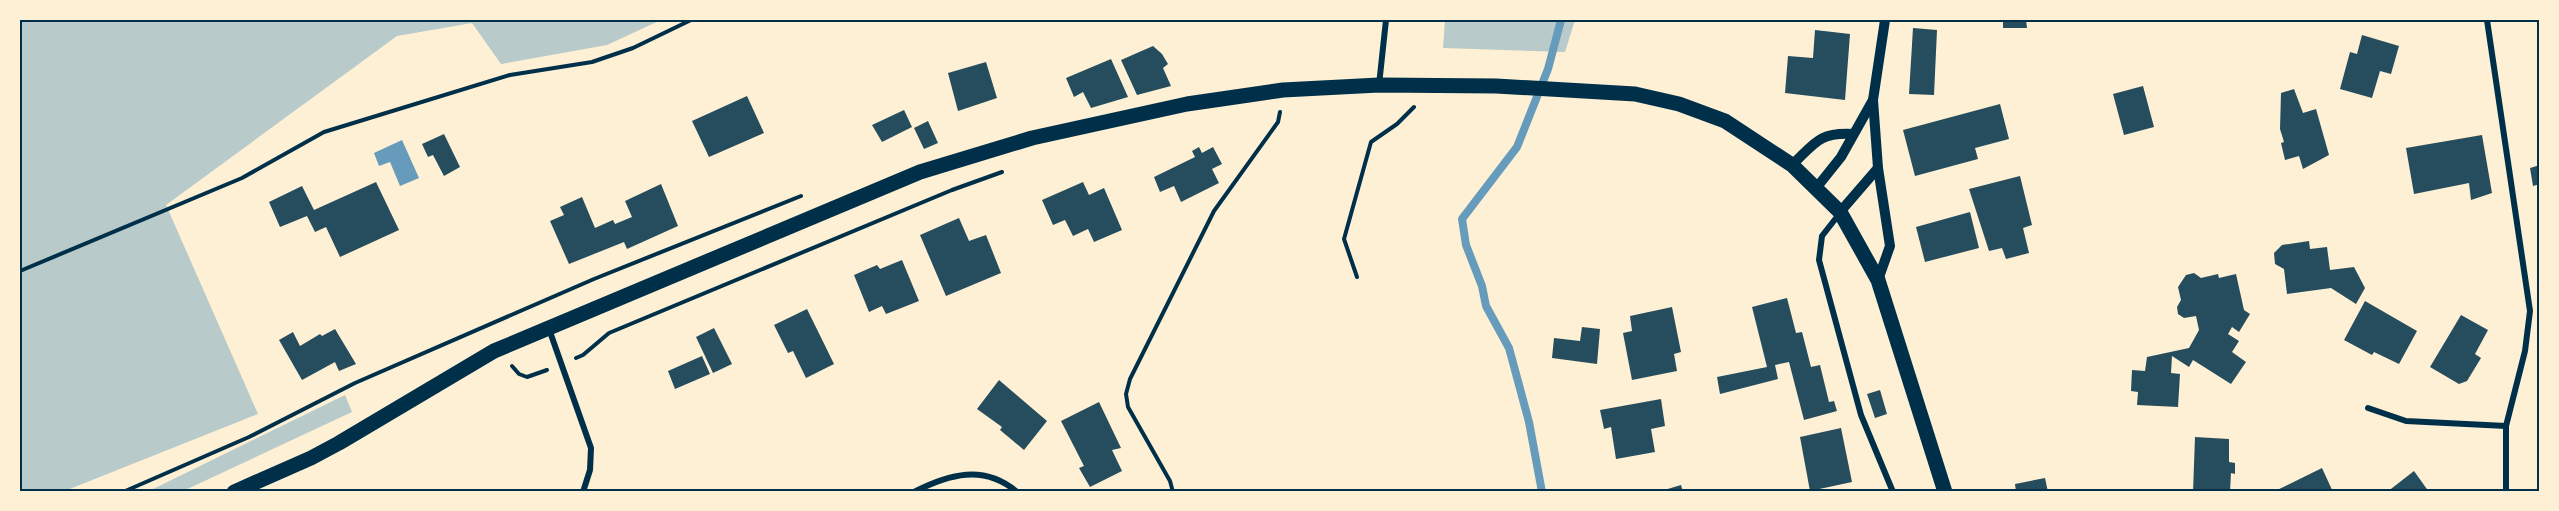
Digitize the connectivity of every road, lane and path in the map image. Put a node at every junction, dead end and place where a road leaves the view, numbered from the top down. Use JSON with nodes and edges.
{"nodes":[{"id":1,"x":691,"y":20,"type":"edge"},
{"id":2,"x":1386,"y":20,"type":"edge"},
{"id":3,"x":1885,"y":20,"type":"edge"},
{"id":4,"x":2487,"y":20,"type":"edge"},
{"id":5,"x":1379,"y":85,"type":"junction"},
{"id":6,"x":1436,"y":86,"type":"junction"},
{"id":7,"x":1283,"y":90,"type":"junction"},
{"id":8,"x":1873,"y":100,"type":"junction"},
{"id":9,"x":1853,"y":134,"type":"junction"},
{"id":10,"x":1792,"y":165,"type":"junction"},
{"id":11,"x":1878,"y":168,"type":"junction"},
{"id":12,"x":1005,"y":171,"type":"dead end"},
{"id":13,"x":1817,"y":187,"type":"junction"},
{"id":14,"x":1840,"y":212,"type":"junction"},
{"id":15,"x":20,"y":271,"type":"edge"},
{"id":16,"x":1358,"y":277,"type":"dead end"},
{"id":17,"x":1878,"y":280,"type":"junction"},
{"id":18,"x":549,"y":328,"type":"junction"},
{"id":19,"x":505,"y":347,"type":"junction"},
{"id":20,"x":561,"y":364,"type":"junction"},
{"id":21,"x":2368,"y":408,"type":"dead end"},
{"id":22,"x":2506,"y":426,"type":"junction"},
{"id":23,"x":123,"y":492,"type":"edge"},
{"id":24,"x":234,"y":492,"type":"edge"},
{"id":25,"x":584,"y":492,"type":"edge"},
{"id":26,"x":914,"y":492,"type":"edge"},
{"id":27,"x":1017,"y":492,"type":"edge"},
{"id":28,"x":1173,"y":492,"type":"edge"},
{"id":29,"x":1893,"y":492,"type":"edge"},
{"id":30,"x":1945,"y":492,"type":"edge"},
{"id":31,"x":2506,"y":492,"type":"edge"}],
"edges":[{"from":1,"to":15,"type":"path"},
{"from":2,"to":5,"type":"street"},
{"from":3,"to":8,"type":"street"},
{"from":4,"to":22,"type":"street"},
{"from":5,"to":6,"type":"main road"},
{"from":5,"to":7,"type":"main road"},
{"from":6,"to":10,"type":"main road"},
{"from":6,"to":16,"type":"path"},
{"from":7,"to":18,"type":"main road"},
{"from":7,"to":28,"type":"path"},
{"from":8,"to":9,"type":"street"},
{"from":8,"to":11,"type":"street"},
{"from":9,"to":10,"type":"street"},
{"from":9,"to":13,"type":"street"},
{"from":10,"to":13,"type":"main road"},
{"from":11,"to":14,"type":"street"},
{"from":11,"to":17,"type":"street"},
{"from":12,"to":20,"type":"path"},
{"from":13,"to":14,"type":"main road"},
{"from":14,"to":17,"type":"main road"},
{"from":14,"to":29,"type":"street"},
{"from":17,"to":30,"type":"main road"},
{"from":18,"to":19,"type":"main road"},
{"from":18,"to":20,"type":"street"},
{"from":19,"to":20,"type":"path"},
{"from":19,"to":23,"type":"path"},
{"from":19,"to":24,"type":"main road"},
{"from":20,"to":25,"type":"street"},
{"from":21,"to":22,"type":"street"},
{"from":22,"to":31,"type":"street"},
{"from":26,"to":27,"type":"street"}]}
